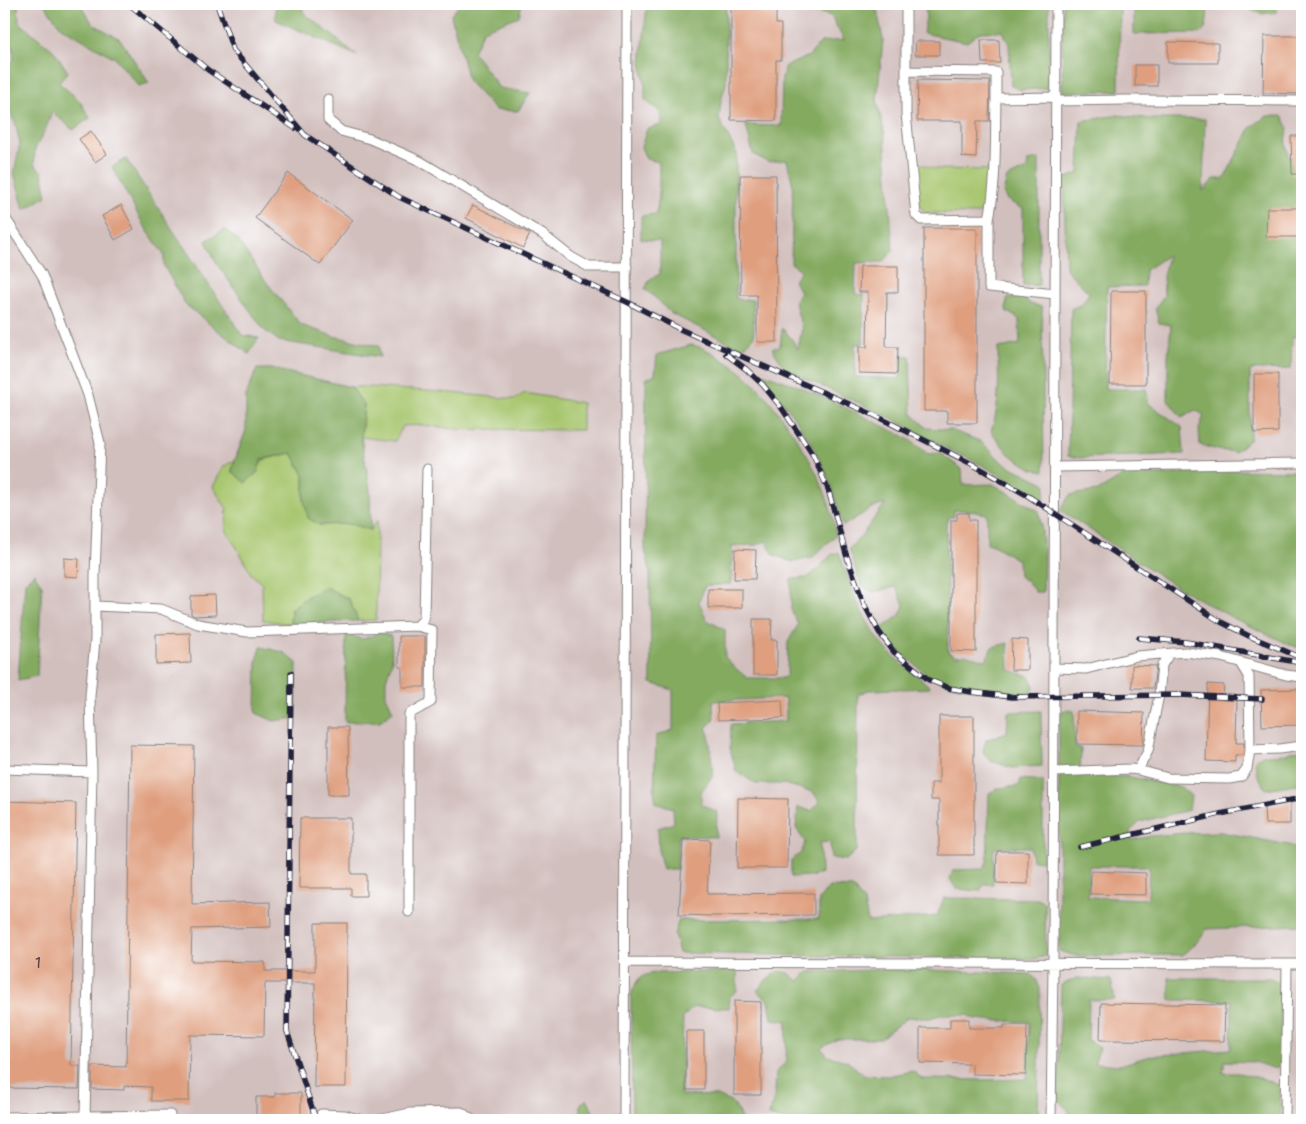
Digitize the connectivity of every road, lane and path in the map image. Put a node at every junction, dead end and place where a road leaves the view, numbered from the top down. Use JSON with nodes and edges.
{"nodes":[{"id":1,"x":627,"y":4,"type":"edge"},
{"id":2,"x":906,"y":4,"type":"edge"},
{"id":3,"x":1056,"y":4,"type":"edge"},
{"id":4,"x":906,"y":71,"type":"junction"},
{"id":5,"x":996,"y":98,"type":"junction"},
{"id":6,"x":328,"y":99,"type":"dead end"},
{"id":7,"x":1056,"y":99,"type":"junction"},
{"id":8,"x":1302,"y":101,"type":"edge"},
{"id":9,"x":4,"y":216,"type":"edge"},
{"id":10,"x":989,"y":219,"type":"junction"},
{"id":11,"x":627,"y":268,"type":"junction"},
{"id":12,"x":1055,"y":294,"type":"junction"},
{"id":13,"x":1302,"y":463,"type":"edge"},
{"id":14,"x":1055,"y":466,"type":"junction"},
{"id":15,"x":427,"y":469,"type":"dead end"},
{"id":16,"x":95,"y":606,"type":"junction"},
{"id":17,"x":417,"y":626,"type":"junction"},
{"id":18,"x":1169,"y":654,"type":"junction"},
{"id":19,"x":1241,"y":663,"type":"junction"},
{"id":20,"x":1054,"y":668,"type":"junction"},
{"id":21,"x":1302,"y":677,"type":"edge"},
{"id":22,"x":1302,"y":746,"type":"edge"},
{"id":23,"x":1250,"y":750,"type":"junction"},
{"id":24,"x":4,"y":770,"type":"edge"},
{"id":25,"x":1138,"y":770,"type":"junction"},
{"id":26,"x":92,"y":772,"type":"junction"},
{"id":27,"x":1054,"y":772,"type":"junction"},
{"id":28,"x":409,"y":912,"type":"dead end"},
{"id":29,"x":625,"y":962,"type":"junction"},
{"id":30,"x":1053,"y":963,"type":"junction"},
{"id":31,"x":1287,"y":964,"type":"junction"},
{"id":32,"x":1302,"y":964,"type":"edge"},
{"id":33,"x":321,"y":1114,"type":"dead end"},
{"id":34,"x":4,"y":1116,"type":"edge"},
{"id":35,"x":86,"y":1118,"type":"edge"},
{"id":36,"x":170,"y":1120,"type":"edge"},
{"id":37,"x":362,"y":1120,"type":"edge"},
{"id":38,"x":378,"y":1120,"type":"edge"},
{"id":39,"x":472,"y":1120,"type":"edge"},
{"id":40,"x":624,"y":1120,"type":"edge"},
{"id":41,"x":1051,"y":1120,"type":"edge"},
{"id":42,"x":1285,"y":1120,"type":"edge"}],
"edges":[{"from":1,"to":11,"type":"lane"},
{"from":2,"to":4,"type":"lane"},
{"from":3,"to":7,"type":"lane"},
{"from":4,"to":5,"type":"lane"},
{"from":4,"to":10,"type":"lane"},
{"from":5,"to":7,"type":"lane"},
{"from":5,"to":10,"type":"lane"},
{"from":6,"to":11,"type":"lane"},
{"from":7,"to":8,"type":"lane"},
{"from":7,"to":12,"type":"lane"},
{"from":9,"to":16,"type":"lane"},
{"from":10,"to":12,"type":"lane"},
{"from":11,"to":29,"type":"lane"},
{"from":12,"to":14,"type":"lane"},
{"from":13,"to":14,"type":"lane"},
{"from":14,"to":20,"type":"lane"},
{"from":15,"to":17,"type":"lane"},
{"from":16,"to":17,"type":"lane"},
{"from":16,"to":26,"type":"lane"},
{"from":17,"to":28,"type":"lane"},
{"from":18,"to":19,"type":"lane"},
{"from":18,"to":20,"type":"lane"},
{"from":18,"to":25,"type":"lane"},
{"from":19,"to":21,"type":"lane"},
{"from":19,"to":23,"type":"lane"},
{"from":20,"to":27,"type":"lane"},
{"from":22,"to":23,"type":"lane"},
{"from":23,"to":25,"type":"lane"},
{"from":24,"to":26,"type":"lane"},
{"from":25,"to":27,"type":"lane"},
{"from":26,"to":35,"type":"lane"},
{"from":27,"to":30,"type":"lane"},
{"from":29,"to":30,"type":"lane"},
{"from":29,"to":40,"type":"lane"},
{"from":30,"to":31,"type":"lane"},
{"from":30,"to":41,"type":"lane"},
{"from":31,"to":32,"type":"lane"},
{"from":31,"to":42,"type":"lane"},
{"from":33,"to":37,"type":"lane"},
{"from":34,"to":35,"type":"lane"},
{"from":35,"to":36,"type":"lane"},
{"from":38,"to":39,"type":"lane"}]}
